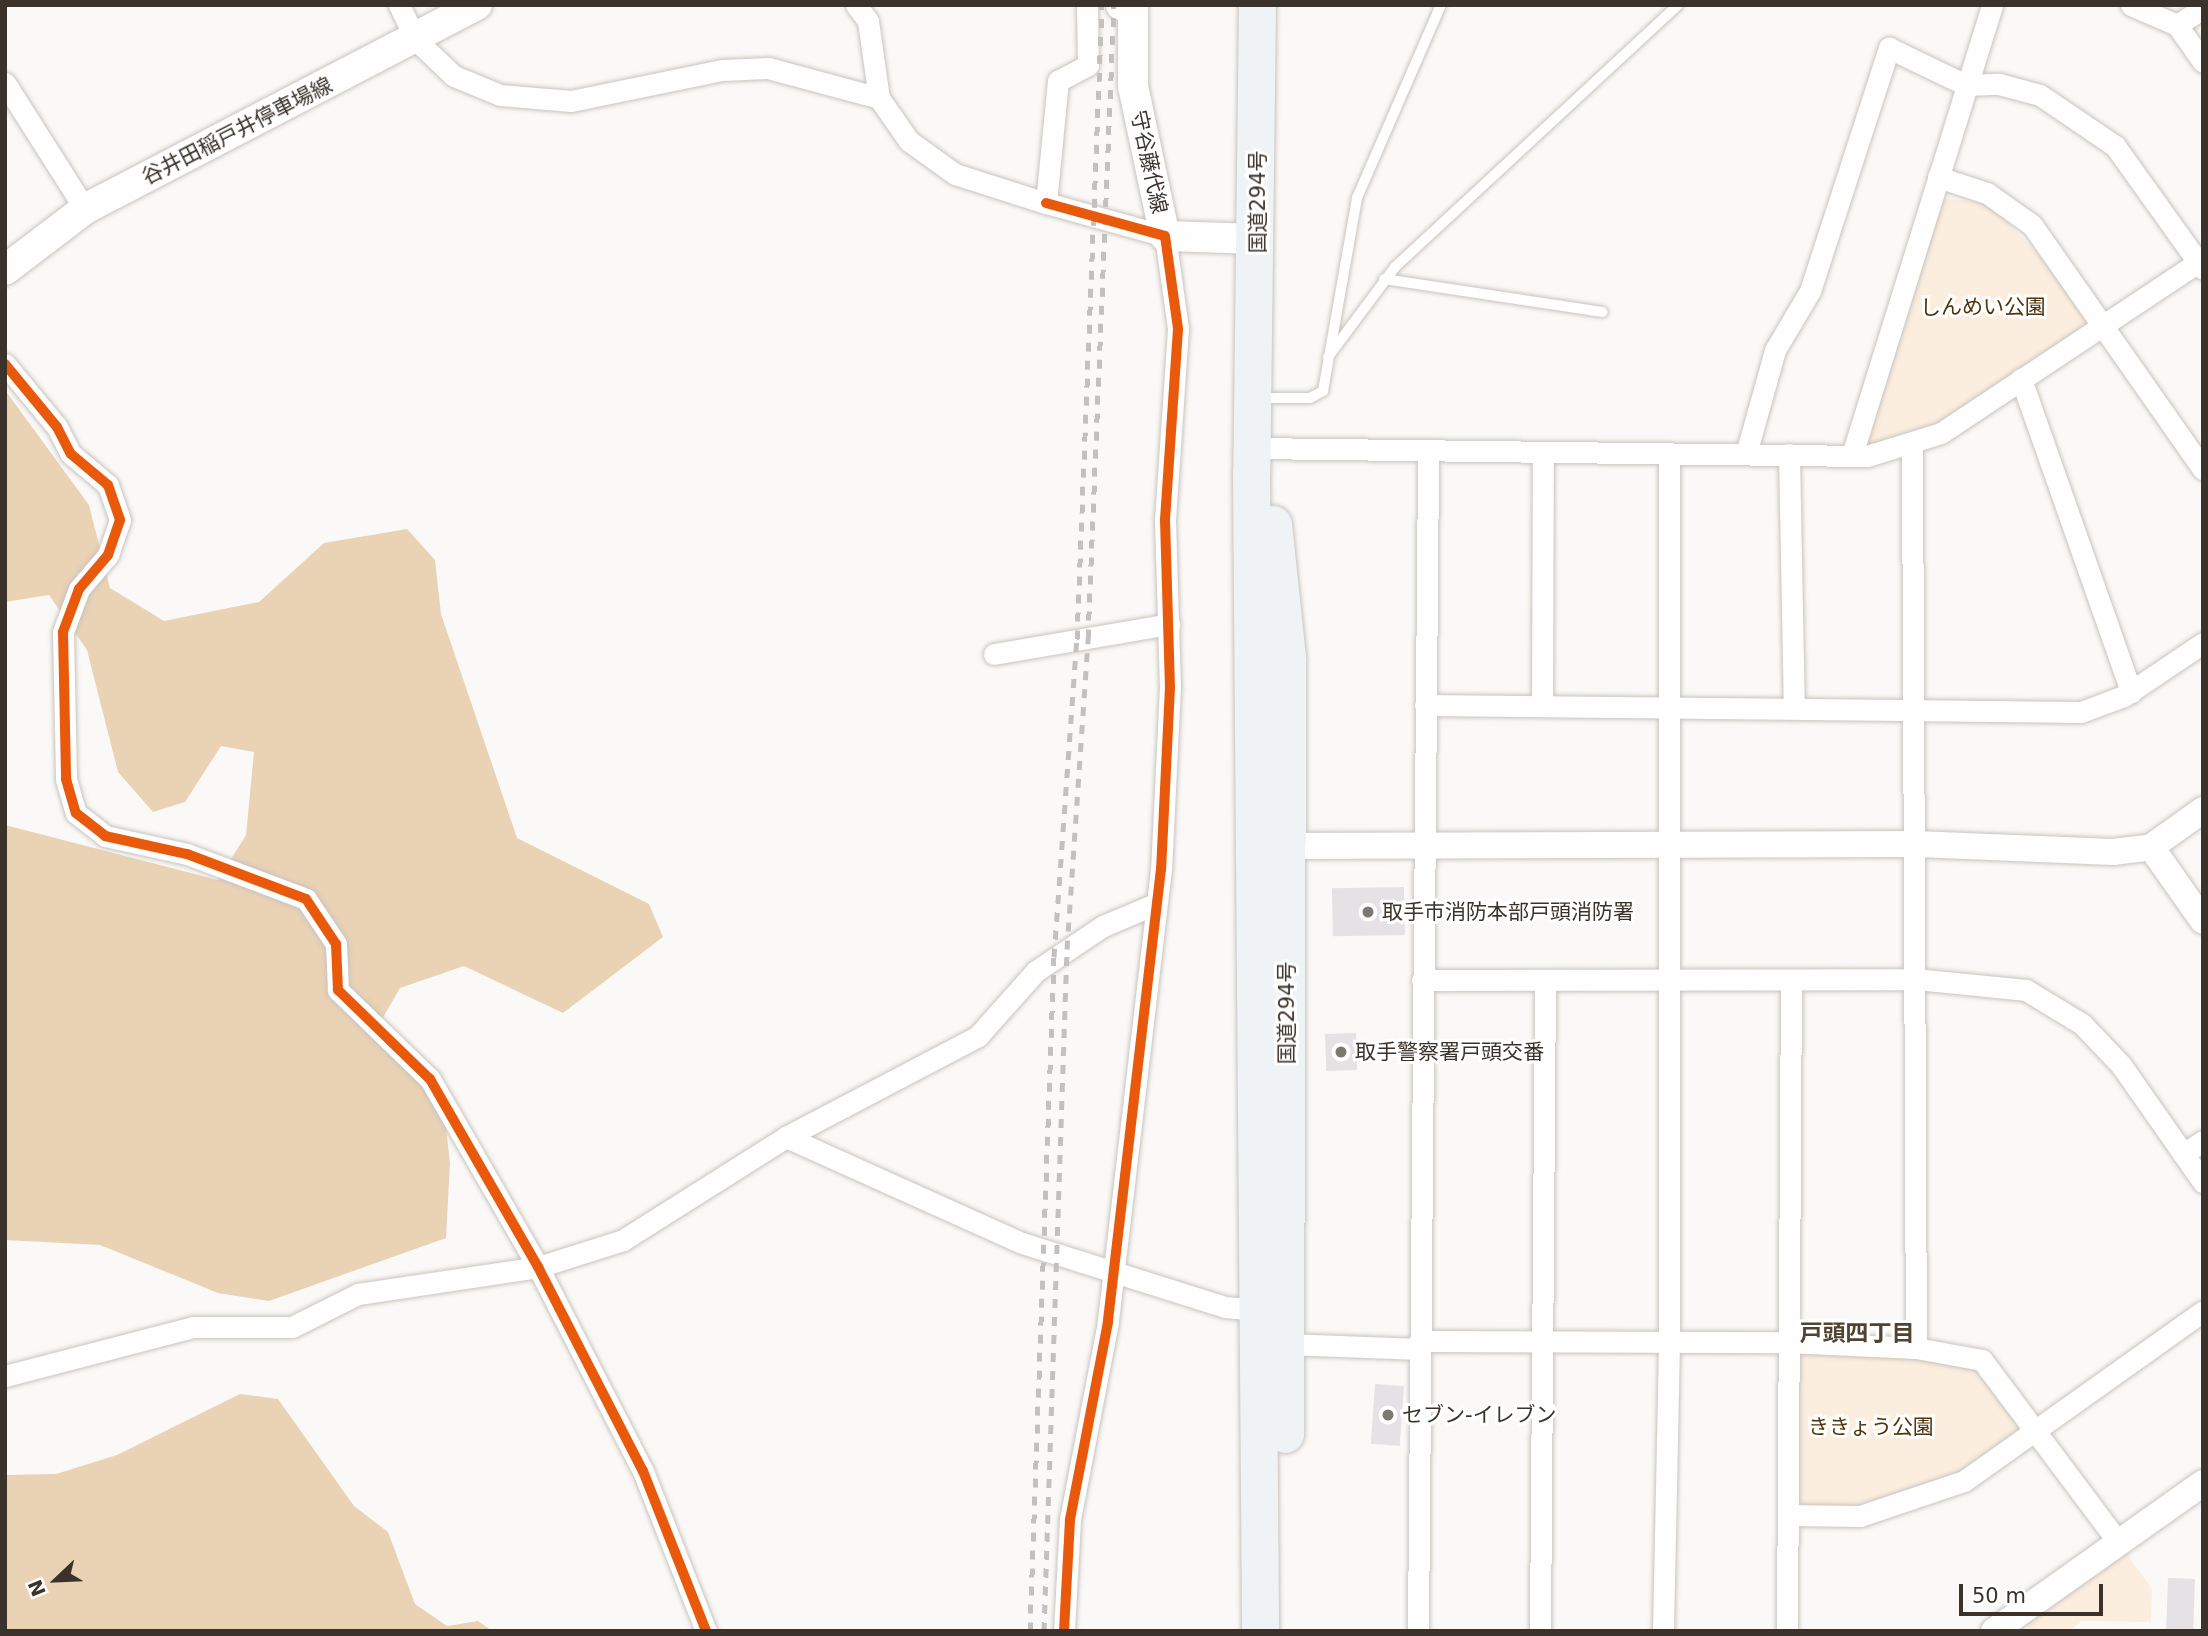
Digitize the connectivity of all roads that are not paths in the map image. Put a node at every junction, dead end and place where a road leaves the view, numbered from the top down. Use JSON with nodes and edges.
{"nodes":[{"id":1,"x":399,"y":5,"type":"edge"},
{"id":2,"x":477,"y":5,"type":"edge"},
{"id":3,"x":856,"y":5,"type":"edge"},
{"id":4,"x":1087,"y":5,"type":"edge"},
{"id":5,"x":1257,"y":5,"type":"edge"},
{"id":6,"x":1441,"y":5,"type":"edge"},
{"id":7,"x":1678,"y":5,"type":"edge"},
{"id":8,"x":1992,"y":5,"type":"edge"},
{"id":9,"x":2131,"y":5,"type":"edge"},
{"id":10,"x":1129,"y":6,"type":"edge"},
{"id":11,"x":2203,"y":8,"type":"edge"},
{"id":12,"x":2177,"y":24,"type":"junction"},
{"id":13,"x":416,"y":40,"type":"junction"},
{"id":14,"x":2203,"y":62,"type":"edge"},
{"id":15,"x":5,"y":83,"type":"edge"},
{"id":16,"x":1966,"y":85,"type":"junction"},
{"id":17,"x":879,"y":98,"type":"junction"},
{"id":18,"x":1938,"y":177,"type":"junction"},
{"id":19,"x":1046,"y":203,"type":"junction"},
{"id":20,"x":85,"y":209,"type":"junction"},
{"id":21,"x":1165,"y":236,"type":"junction"},
{"id":22,"x":1258,"y":239,"type":"junction"},
{"id":23,"x":2201,"y":263,"type":"edge"},
{"id":24,"x":5,"y":270,"type":"edge"},
{"id":25,"x":1384,"y":279,"type":"junction"},
{"id":26,"x":1603,"y":312,"type":"dead end"},
{"id":27,"x":2104,"y":323,"type":"junction"},
{"id":28,"x":1328,"y":357,"type":"junction"},
{"id":29,"x":5,"y":364,"type":"edge"},
{"id":30,"x":2021,"y":379,"type":"junction"},
{"id":31,"x":1257,"y":398,"type":"junction"},
{"id":32,"x":1912,"y":447,"type":"junction"},
{"id":33,"x":1258,"y":448,"type":"junction"},
{"id":34,"x":1428,"y":450,"type":"junction"},
{"id":35,"x":1669,"y":453,"type":"junction"},
{"id":36,"x":1543,"y":454,"type":"junction"},
{"id":37,"x":1746,"y":454,"type":"junction"},
{"id":38,"x":1789,"y":454,"type":"junction"},
{"id":39,"x":1852,"y":456,"type":"junction"},
{"id":40,"x":2203,"y":469,"type":"edge"},
{"id":41,"x":1169,"y":624,"type":"junction"},
{"id":42,"x":2203,"y":643,"type":"edge"},
{"id":43,"x":994,"y":654,"type":"dead end"},
{"id":44,"x":2132,"y":692,"type":"junction"},
{"id":45,"x":1666,"y":704,"type":"junction"},
{"id":46,"x":1425,"y":705,"type":"junction"},
{"id":47,"x":1542,"y":706,"type":"junction"},
{"id":48,"x":1794,"y":707,"type":"junction"},
{"id":49,"x":1913,"y":709,"type":"junction"},
{"id":50,"x":2203,"y":810,"type":"edge"},
{"id":51,"x":1916,"y":844,"type":"junction"},
{"id":52,"x":1424,"y":845,"type":"junction"},
{"id":53,"x":1666,"y":845,"type":"junction"},
{"id":54,"x":1273,"y":846,"type":"junction"},
{"id":55,"x":2151,"y":847,"type":"junction"},
{"id":56,"x":1156,"y":904,"type":"junction"},
{"id":57,"x":2203,"y":920,"type":"edge"},
{"id":58,"x":1916,"y":979,"type":"junction"},
{"id":59,"x":1422,"y":981,"type":"junction"},
{"id":60,"x":1791,"y":982,"type":"junction"},
{"id":61,"x":1545,"y":983,"type":"junction"},
{"id":62,"x":1665,"y":984,"type":"junction"},
{"id":63,"x":786,"y":1137,"type":"junction"},
{"id":64,"x":2203,"y":1141,"type":"edge"},
{"id":65,"x":2183,"y":1154,"type":"junction"},
{"id":66,"x":2203,"y":1182,"type":"edge"},
{"id":67,"x":538,"y":1267,"type":"junction"},
{"id":68,"x":1114,"y":1273,"type":"junction"},
{"id":69,"x":1259,"y":1310,"type":"junction"},
{"id":70,"x":2203,"y":1311,"type":"edge"},
{"id":71,"x":1787,"y":1342,"type":"junction"},
{"id":72,"x":1540,"y":1343,"type":"junction"},
{"id":73,"x":1669,"y":1343,"type":"junction"},
{"id":74,"x":1286,"y":1344,"type":"junction"},
{"id":75,"x":1420,"y":1345,"type":"junction"},
{"id":76,"x":1916,"y":1348,"type":"junction"},
{"id":77,"x":5,"y":1376,"type":"edge"},
{"id":78,"x":2037,"y":1431,"type":"junction"},
{"id":79,"x":2203,"y":1483,"type":"edge"},
{"id":80,"x":1788,"y":1515,"type":"junction"},
{"id":81,"x":2119,"y":1543,"type":"junction"},
{"id":82,"x":706,"y":1631,"type":"edge"},
{"id":83,"x":1064,"y":1631,"type":"edge"},
{"id":84,"x":1260,"y":1631,"type":"edge"},
{"id":85,"x":1284,"y":1631,"type":"edge"},
{"id":86,"x":1418,"y":1631,"type":"edge"},
{"id":87,"x":1540,"y":1631,"type":"edge"},
{"id":88,"x":1663,"y":1631,"type":"edge"},
{"id":89,"x":1787,"y":1631,"type":"edge"},
{"id":90,"x":1994,"y":1631,"type":"edge"}],
"edges":[{"from":1,"to":13,"type":"street"},
{"from":2,"to":13,"type":"main road","name":"谷井田稲戸井停車場線"},
{"from":3,"to":17,"type":"street"},
{"from":4,"to":19,"type":"street"},
{"from":5,"to":22,"type":"highway","name":"国道294号"},
{"from":6,"to":28,"type":"lane"},
{"from":7,"to":25,"type":"lane"},
{"from":8,"to":16,"type":"street"},
{"from":9,"to":12,"type":"street"},
{"from":10,"to":21,"type":"main road","name":"守谷藤代線"},
{"from":11,"to":12,"type":"street"},
{"from":12,"to":14,"type":"street"},
{"from":13,"to":17,"type":"street"},
{"from":13,"to":20,"type":"main road","name":"谷井田稲戸井停車場線"},
{"from":15,"to":20,"type":"street"},
{"from":16,"to":18,"type":"street"},
{"from":16,"to":23,"type":"street"},
{"from":16,"to":37,"type":"street"},
{"from":17,"to":19,"type":"street"},
{"from":18,"to":27,"type":"street"},
{"from":18,"to":39,"type":"street"},
{"from":19,"to":21,"type":"street"},
{"from":20,"to":24,"type":"main road","name":"谷井田稲戸井停車場線"},
{"from":21,"to":22,"type":"main road","name":"守谷藤代線"},
{"from":21,"to":41,"type":"street"},
{"from":22,"to":31,"type":"highway","name":"国道294号"},
{"from":23,"to":27,"type":"street"},
{"from":25,"to":26,"type":"lane"},
{"from":25,"to":28,"type":"lane"},
{"from":27,"to":30,"type":"street"},
{"from":27,"to":40,"type":"street"},
{"from":28,"to":31,"type":"lane"},
{"from":29,"to":67,"type":"street"},
{"from":30,"to":32,"type":"street"},
{"from":30,"to":44,"type":"street"},
{"from":31,"to":33,"type":"highway","name":"国道294号"},
{"from":32,"to":39,"type":"street"},
{"from":32,"to":49,"type":"street"},
{"from":33,"to":34,"type":"street"},
{"from":33,"to":54,"type":"highway","name":"国道294号"},
{"from":34,"to":36,"type":"street"},
{"from":34,"to":46,"type":"street"},
{"from":35,"to":36,"type":"street"},
{"from":35,"to":37,"type":"street"},
{"from":35,"to":45,"type":"street"},
{"from":36,"to":47,"type":"street"},
{"from":37,"to":38,"type":"street"},
{"from":38,"to":39,"type":"street"},
{"from":38,"to":48,"type":"street"},
{"from":41,"to":43,"type":"street"},
{"from":41,"to":56,"type":"street"},
{"from":42,"to":44,"type":"street"},
{"from":44,"to":49,"type":"street"},
{"from":45,"to":47,"type":"street"},
{"from":45,"to":48,"type":"street"},
{"from":45,"to":53,"type":"street"},
{"from":46,"to":47,"type":"street"},
{"from":46,"to":52,"type":"street"},
{"from":48,"to":49,"type":"street"},
{"from":49,"to":51,"type":"street"},
{"from":50,"to":55,"type":"street"},
{"from":51,"to":53,"type":"street"},
{"from":51,"to":55,"type":"street"},
{"from":51,"to":58,"type":"street"},
{"from":52,"to":53,"type":"street"},
{"from":52,"to":54,"type":"street"},
{"from":52,"to":59,"type":"street"},
{"from":53,"to":62,"type":"street"},
{"from":54,"to":69,"type":"highway","name":"国道294号"},
{"from":54,"to":74,"type":"highway","name":"国道294号"},
{"from":55,"to":57,"type":"street"},
{"from":56,"to":63,"type":"street"},
{"from":56,"to":68,"type":"street"},
{"from":58,"to":60,"type":"street"},
{"from":58,"to":65,"type":"street"},
{"from":58,"to":76,"type":"street"},
{"from":59,"to":61,"type":"street"},
{"from":59,"to":75,"type":"street"},
{"from":60,"to":62,"type":"street"},
{"from":60,"to":71,"type":"street"},
{"from":61,"to":62,"type":"street"},
{"from":61,"to":72,"type":"street"},
{"from":62,"to":73,"type":"street"},
{"from":63,"to":67,"type":"street"},
{"from":63,"to":68,"type":"street"},
{"from":64,"to":65,"type":"street"},
{"from":65,"to":66,"type":"street"},
{"from":67,"to":77,"type":"street"},
{"from":67,"to":82,"type":"street"},
{"from":68,"to":69,"type":"street"},
{"from":68,"to":83,"type":"street"},
{"from":69,"to":84,"type":"highway","name":"国道294号"},
{"from":70,"to":78,"type":"street"},
{"from":71,"to":73,"type":"street"},
{"from":71,"to":76,"type":"street"},
{"from":71,"to":80,"type":"street"},
{"from":72,"to":73,"type":"street"},
{"from":72,"to":75,"type":"street"},
{"from":72,"to":87,"type":"street"},
{"from":73,"to":88,"type":"street"},
{"from":74,"to":75,"type":"street"},
{"from":74,"to":85,"type":"highway","name":"国道294号"},
{"from":75,"to":86,"type":"street"},
{"from":76,"to":78,"type":"street"},
{"from":78,"to":80,"type":"street"},
{"from":78,"to":81,"type":"street"},
{"from":79,"to":81,"type":"street"},
{"from":80,"to":89,"type":"street"},
{"from":81,"to":90,"type":"street"}]}
